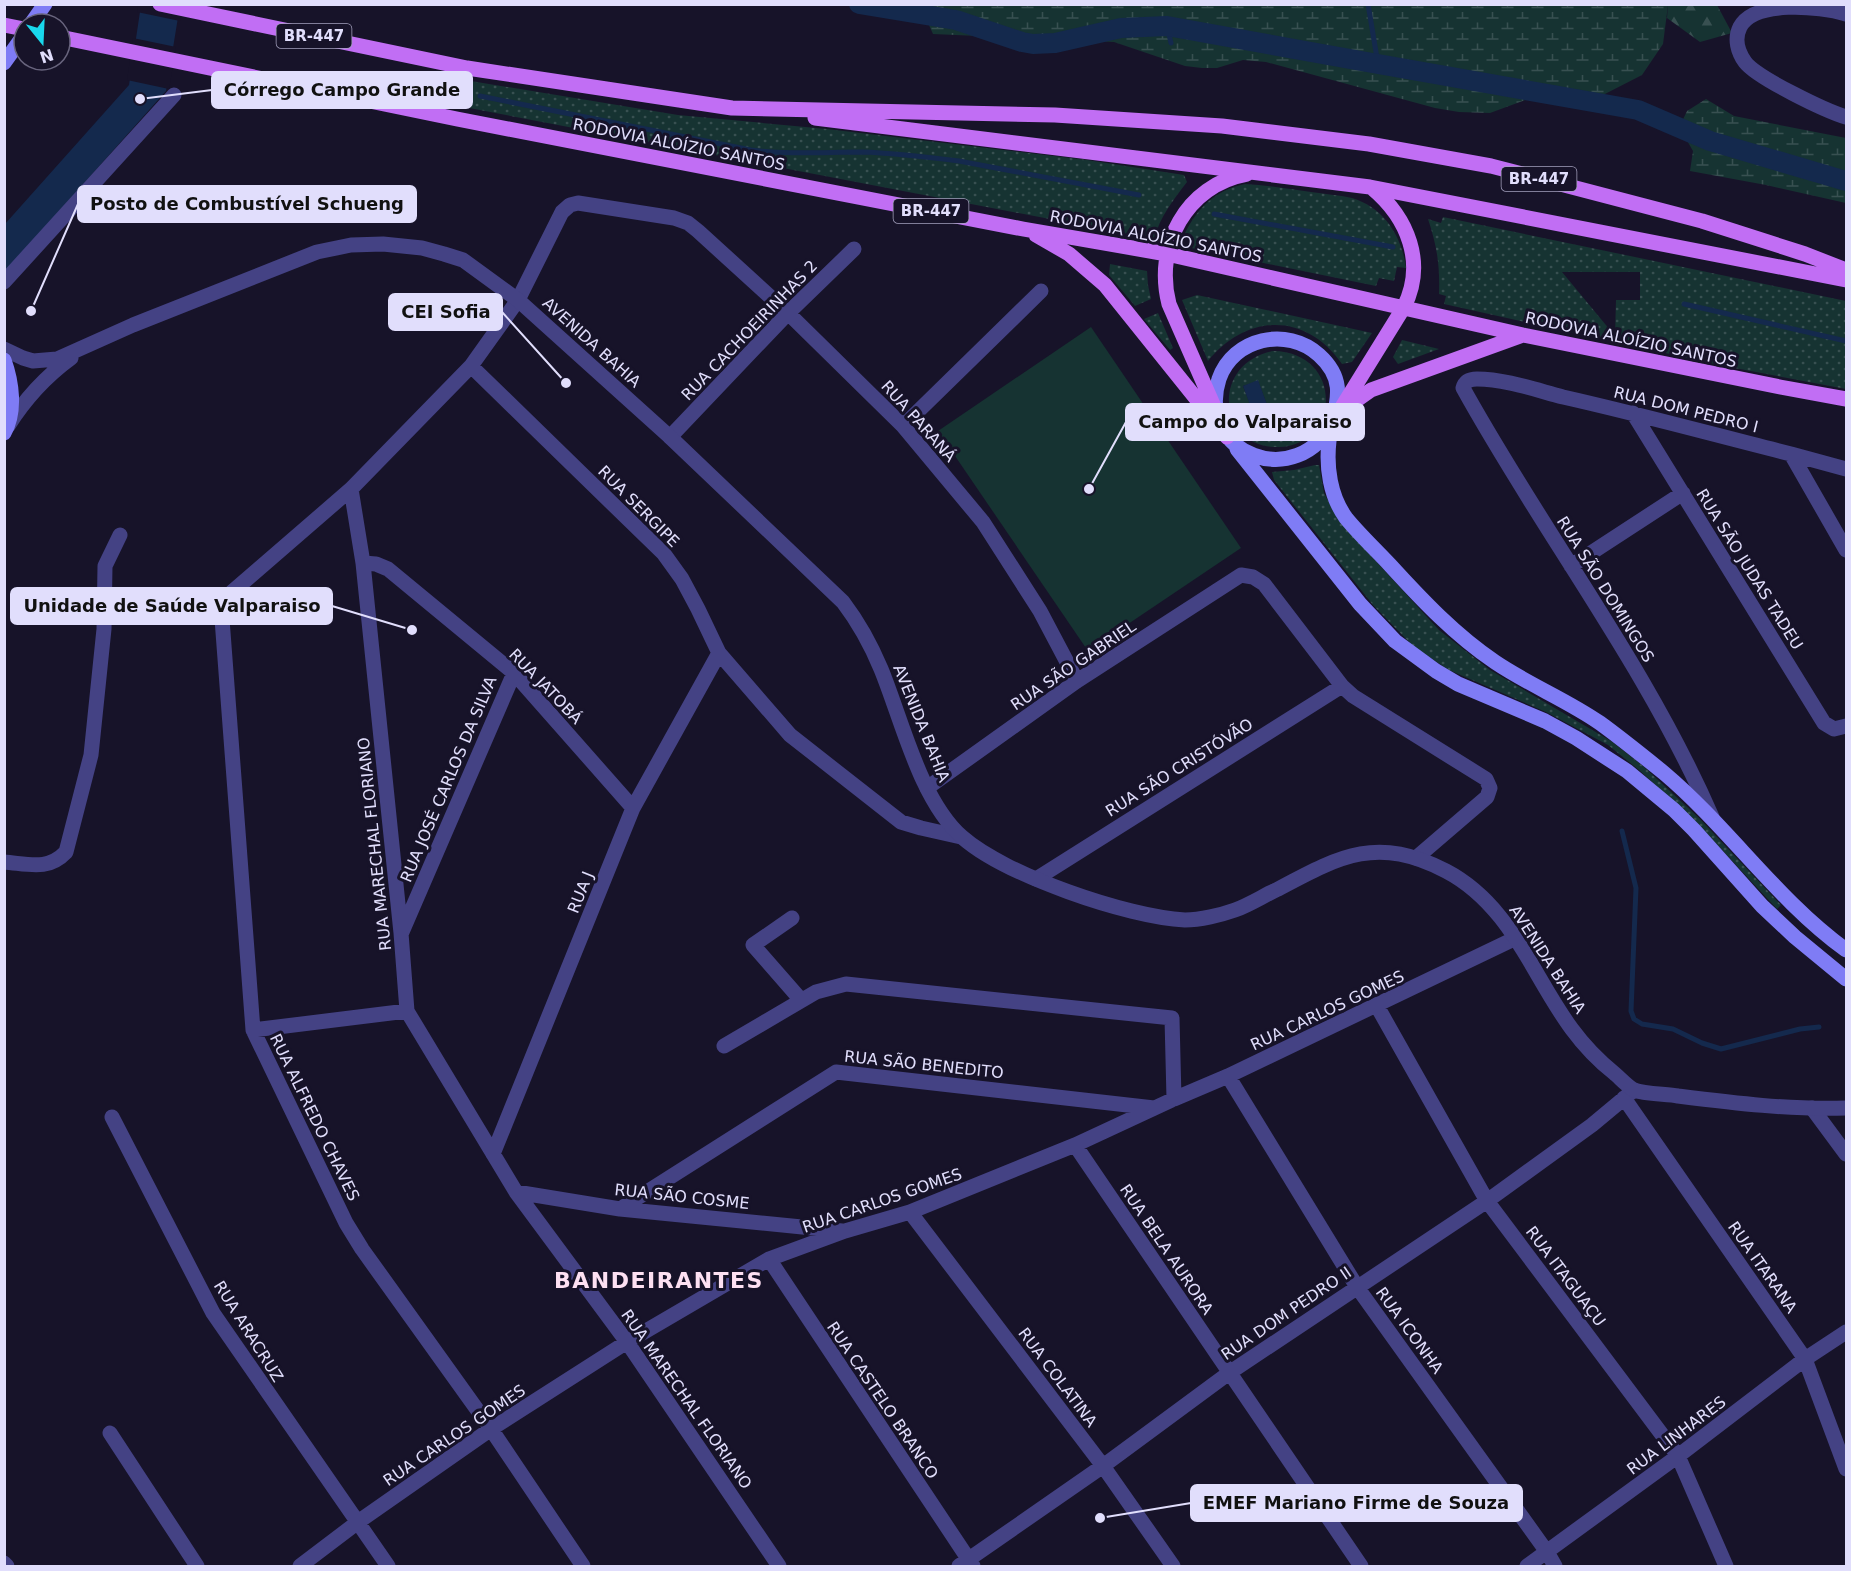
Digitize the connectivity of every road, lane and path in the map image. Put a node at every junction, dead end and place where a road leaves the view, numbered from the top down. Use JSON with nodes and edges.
{"nodes":[{"id":1,"x":160,"y":4,"type":"edge"},
{"id":2,"x":1846,"y":14,"type":"edge"},
{"id":3,"x":72,"y":39,"type":"edge"},
{"id":4,"x":174,"y":95,"type":"dead end"},
{"id":5,"x":732,"y":108,"type":"junction"},
{"id":6,"x":1846,"y":117,"type":"edge"},
{"id":7,"x":1256,"y":172,"type":"junction"},
{"id":8,"x":1370,"y":187,"type":"junction"},
{"id":9,"x":1023,"y":228,"type":"junction"},
{"id":10,"x":854,"y":249,"type":"dead end"},
{"id":11,"x":1167,"y":254,"type":"junction"},
{"id":12,"x":1846,"y":270,"type":"edge"},
{"id":13,"x":1846,"y":280,"type":"edge"},
{"id":14,"x":4,"y":282,"type":"edge"},
{"id":15,"x":1041,"y":291,"type":"dead end"},
{"id":16,"x":518,"y":300,"type":"junction"},
{"id":17,"x":1404,"y":307,"type":"junction"},
{"id":18,"x":788,"y":313,"type":"junction"},
{"id":19,"x":1523,"y":335,"type":"junction"},
{"id":20,"x":99,"y":341,"type":"junction"},
{"id":21,"x":4,"y":349,"type":"edge"},
{"id":22,"x":4,"y":360,"type":"edge"},
{"id":23,"x":471,"y":366,"type":"junction"},
{"id":24,"x":1465,"y":383,"type":"joint"},
{"id":25,"x":1846,"y":399,"type":"edge"},
{"id":26,"x":1632,"y":413,"type":"junction"},
{"id":27,"x":1219,"y":418,"type":"junction"},
{"id":28,"x":1334,"y":420,"type":"junction"},
{"id":29,"x":903,"y":426,"type":"junction"},
{"id":30,"x":6,"y":430,"type":"edge"},
{"id":31,"x":670,"y":437,"type":"junction"},
{"id":32,"x":1227,"y":437,"type":"junction"},
{"id":33,"x":1791,"y":454,"type":"junction"},
{"id":34,"x":1846,"y":469,"type":"edge"},
{"id":35,"x":351,"y":489,"type":"junction"},
{"id":36,"x":1683,"y":493,"type":"junction"},
{"id":37,"x":120,"y":535,"type":"dead end"},
{"id":38,"x":1846,"y":550,"type":"edge"},
{"id":39,"x":363,"y":563,"type":"junction"},
{"id":40,"x":1571,"y":566,"type":"junction"},
{"id":41,"x":719,"y":653,"type":"junction"},
{"id":42,"x":514,"y":673,"type":"junction"},
{"id":43,"x":1077,"y":681,"type":"junction"},
{"id":44,"x":1342,"y":686,"type":"junction"},
{"id":45,"x":1846,"y":726,"type":"edge"},
{"id":46,"x":927,"y":788,"type":"junction"},
{"id":47,"x":633,"y":808,"type":"junction"},
{"id":48,"x":940,"y":810,"type":"junction"},
{"id":49,"x":1712,"y":818,"type":"junction"},
{"id":50,"x":921,"y":828,"type":"junction"},
{"id":51,"x":961,"y":837,"type":"junction"},
{"id":52,"x":1416,"y":858,"type":"junction"},
{"id":53,"x":4,"y":862,"type":"edge"},
{"id":54,"x":1036,"y":879,"type":"junction"},
{"id":55,"x":792,"y":918,"type":"dead end"},
{"id":56,"x":401,"y":933,"type":"junction"},
{"id":57,"x":1516,"y":938,"type":"junction"},
{"id":58,"x":1846,"y":950,"type":"edge"},
{"id":59,"x":1846,"y":980,"type":"edge"},
{"id":60,"x":801,"y":1000,"type":"junction"},
{"id":61,"x":1377,"y":1006,"type":"junction"},
{"id":62,"x":408,"y":1011,"type":"junction"},
{"id":63,"x":253,"y":1030,"type":"junction"},
{"id":64,"x":724,"y":1046,"type":"dead end"},
{"id":65,"x":1228,"y":1076,"type":"junction"},
{"id":66,"x":1629,"y":1094,"type":"junction"},
{"id":67,"x":1174,"y":1099,"type":"junction"},
{"id":68,"x":1154,"y":1108,"type":"junction"},
{"id":69,"x":1812,"y":1108,"type":"junction"},
{"id":70,"x":1846,"y":1108,"type":"edge"},
{"id":71,"x":112,"y":1117,"type":"dead end"},
{"id":72,"x":1075,"y":1145,"type":"junction"},
{"id":73,"x":493,"y":1154,"type":"junction"},
{"id":74,"x":1846,"y":1154,"type":"edge"},
{"id":75,"x":516,"y":1192,"type":"junction"},
{"id":76,"x":1487,"y":1201,"type":"junction"},
{"id":77,"x":620,"y":1209,"type":"junction"},
{"id":78,"x":910,"y":1212,"type":"junction"},
{"id":79,"x":844,"y":1231,"type":"junction"},
{"id":80,"x":769,"y":1259,"type":"junction"},
{"id":81,"x":1357,"y":1287,"type":"junction"},
{"id":82,"x":1846,"y":1332,"type":"edge"},
{"id":83,"x":627,"y":1342,"type":"junction"},
{"id":84,"x":1805,"y":1359,"type":"junction"},
{"id":85,"x":1229,"y":1373,"type":"junction"},
{"id":86,"x":491,"y":1429,"type":"junction"},
{"id":87,"x":110,"y":1433,"type":"dead end"},
{"id":88,"x":1678,"y":1456,"type":"junction"},
{"id":89,"x":1103,"y":1466,"type":"junction"},
{"id":90,"x":1846,"y":1469,"type":"edge"},
{"id":91,"x":358,"y":1522,"type":"junction"},
{"id":92,"x":1546,"y":1552,"type":"junction"},
{"id":93,"x":967,"y":1564,"type":"edge"},
{"id":94,"x":197,"y":1566,"type":"edge"},
{"id":95,"x":300,"y":1566,"type":"edge"},
{"id":96,"x":388,"y":1566,"type":"edge"},
{"id":97,"x":583,"y":1566,"type":"edge"},
{"id":98,"x":779,"y":1566,"type":"edge"},
{"id":99,"x":1173,"y":1566,"type":"edge"},
{"id":100,"x":1361,"y":1566,"type":"edge"},
{"id":101,"x":1527,"y":1566,"type":"edge"},
{"id":102,"x":1555,"y":1566,"type":"edge"},
{"id":103,"x":1726,"y":1566,"type":"edge"}],
"edges":[{"from":1,"to":5,"type":"main road","number":"BR-447"},
{"from":2,"to":6,"type":"street"},
{"from":3,"to":9,"type":"main road","name":"RODOVIA ALOÍZIO SANTOS","number":"BR-447"},
{"from":4,"to":14,"type":"street"},
{"from":5,"to":7,"type":"main road"},
{"from":5,"to":12,"type":"main road","number":"BR-447"},
{"from":7,"to":8,"type":"main road"},
{"from":7,"to":11,"type":"main road"},
{"from":8,"to":13,"type":"main road"},
{"from":8,"to":17,"type":"main road"},
{"from":9,"to":11,"type":"main road","name":"RODOVIA ALOÍZIO SANTOS","number":"BR-447"},
{"from":9,"to":32,"type":"main road"},
{"from":10,"to":18,"type":"street","name":"RUA CACHOEIRINHAS 2"},
{"from":11,"to":17,"type":"main road","name":"RODOVIA ALOÍZIO SANTOS","number":"BR-447"},
{"from":11,"to":27,"type":"main road"},
{"from":15,"to":29,"type":"street"},
{"from":16,"to":18,"type":"street","name":"RUA PARANÁ"},
{"from":16,"to":20,"type":"street","name":"AVENIDA BAHIA"},
{"from":16,"to":23,"type":"street"},
{"from":16,"to":31,"type":"street","name":"AVENIDA BAHIA"},
{"from":17,"to":19,"type":"main road","name":"RODOVIA ALOÍZIO SANTOS","number":"BR-447"},
{"from":17,"to":28,"type":"main road"},
{"from":18,"to":29,"type":"street","name":"RUA PARANÁ"},
{"from":18,"to":31,"type":"street","name":"RUA CACHOEIRINHAS 2"},
{"from":19,"to":25,"type":"main road","name":"RODOVIA ALOÍZIO SANTOS","number":"BR-447"},
{"from":19,"to":28,"type":"main road"},
{"from":20,"to":21,"type":"street","name":"AVENIDA BAHIA"},
{"from":20,"to":30,"type":"street","name":"AVENIDA BAHIA"},
{"from":22,"to":30,"type":"main road"},
{"from":23,"to":35,"type":"street"},
{"from":23,"to":41,"type":"street","name":"RUA SERGIPE"},
{"from":24,"to":26,"type":"street","name":"RUA DOM PEDRO I"},
{"from":24,"to":40,"type":"street","name":"RUA SÃO DOMINGOS"},
{"from":26,"to":33,"type":"street","name":"RUA DOM PEDRO I"},
{"from":26,"to":36,"type":"street","name":"RUA SÃO JUDAS TADEU"},
{"from":27,"to":28,"type":"main road"},
{"from":27,"to":32,"type":"main road"},
{"from":28,"to":32,"type":"main road"},
{"from":28,"to":49,"type":"main road"},
{"from":29,"to":43,"type":"street","name":"RUA PARANÁ"},
{"from":31,"to":46,"type":"street","name":"AVENIDA BAHIA"},
{"from":32,"to":59,"type":"main road"},
{"from":33,"to":34,"type":"street","name":"RUA DOM PEDRO I"},
{"from":33,"to":38,"type":"street"},
{"from":35,"to":39,"type":"street","name":"RUA MARECHAL FLORIANO"},
{"from":35,"to":63,"type":"street","name":"RUA ALFREDO CHAVES"},
{"from":36,"to":40,"type":"street"},
{"from":36,"to":45,"type":"street","name":"RUA SÃO JUDAS TADEU"},
{"from":37,"to":53,"type":"street"},
{"from":39,"to":42,"type":"street","name":"RUA JATOBÁ"},
{"from":39,"to":56,"type":"street","name":"RUA MARECHAL FLORIANO"},
{"from":40,"to":49,"type":"street","name":"RUA SÃO DOMINGOS"},
{"from":41,"to":47,"type":"street","name":"RUA J"},
{"from":41,"to":50,"type":"street","name":"RUA SERGIPE"},
{"from":42,"to":47,"type":"street","name":"RUA JATOBÁ"},
{"from":42,"to":56,"type":"street","name":"RUA JOSÉ CARLOS DA SILVA"},
{"from":43,"to":44,"type":"street","name":"RUA SÃO GABRIEL"},
{"from":43,"to":46,"type":"street","name":"RUA SÃO GABRIEL"},
{"from":44,"to":52,"type":"street"},
{"from":44,"to":54,"type":"street","name":"RUA SÃO CRISTÓVÃO"},
{"from":46,"to":48,"type":"street","name":"AVENIDA BAHIA"},
{"from":47,"to":73,"type":"street","name":"RUA J"},
{"from":48,"to":50,"type":"street"},
{"from":48,"to":51,"type":"street","name":"AVENIDA BAHIA"},
{"from":49,"to":58,"type":"main road"},
{"from":50,"to":51,"type":"street","name":"RUA SERGIPE"},
{"from":51,"to":54,"type":"street","name":"AVENIDA BAHIA"},
{"from":52,"to":54,"type":"street","name":"AVENIDA BAHIA"},
{"from":52,"to":57,"type":"street","name":"AVENIDA BAHIA"},
{"from":55,"to":60,"type":"street"},
{"from":56,"to":62,"type":"street","name":"RUA MARECHAL FLORIANO"},
{"from":57,"to":61,"type":"street","name":"RUA CARLOS GOMES"},
{"from":57,"to":66,"type":"street","name":"AVENIDA BAHIA"},
{"from":60,"to":64,"type":"street"},
{"from":60,"to":67,"type":"street"},
{"from":61,"to":65,"type":"street","name":"RUA CARLOS GOMES"},
{"from":61,"to":76,"type":"street","name":"RUA ITAGUAÇU"},
{"from":62,"to":63,"type":"street"},
{"from":62,"to":73,"type":"street","name":"RUA MARECHAL FLORIANO"},
{"from":63,"to":86,"type":"street","name":"RUA ALFREDO CHAVES"},
{"from":65,"to":67,"type":"street","name":"RUA CARLOS GOMES"},
{"from":65,"to":81,"type":"street","name":"RUA ICONHA"},
{"from":66,"to":69,"type":"street"},
{"from":66,"to":76,"type":"street","name":"RUA DOM PEDRO II"},
{"from":66,"to":84,"type":"street","name":"RUA ITARANA"},
{"from":67,"to":68,"type":"street","name":"RUA CARLOS GOMES"},
{"from":68,"to":72,"type":"street","name":"RUA CARLOS GOMES"},
{"from":68,"to":77,"type":"street","name":"RUA SÃO BENEDITO"},
{"from":69,"to":70,"type":"street"},
{"from":69,"to":74,"type":"street"},
{"from":71,"to":91,"type":"street","name":"RUA ARACRUZ"},
{"from":72,"to":78,"type":"street","name":"RUA CARLOS GOMES"},
{"from":72,"to":85,"type":"street","name":"RUA BELA AURORA"},
{"from":73,"to":75,"type":"street","name":"RUA MARECHAL FLORIANO"},
{"from":75,"to":77,"type":"street","name":"RUA SÃO COSME"},
{"from":75,"to":83,"type":"street","name":"RUA MARECHAL FLORIANO"},
{"from":76,"to":81,"type":"street","name":"RUA DOM PEDRO II"},
{"from":76,"to":88,"type":"street","name":"RUA ITAGUAÇU"},
{"from":77,"to":79,"type":"street","name":"RUA SÃO COSME"},
{"from":78,"to":79,"type":"street","name":"RUA CARLOS GOMES"},
{"from":78,"to":89,"type":"street","name":"RUA COLATINA"},
{"from":79,"to":80,"type":"street","name":"RUA CARLOS GOMES"},
{"from":80,"to":83,"type":"street","name":"RUA CARLOS GOMES"},
{"from":80,"to":93,"type":"street","name":"RUA CASTELO BRANCO"},
{"from":81,"to":85,"type":"street","name":"RUA DOM PEDRO II"},
{"from":81,"to":92,"type":"street","name":"RUA ICONHA"},
{"from":82,"to":84,"type":"street","name":"RUA LINHARES"},
{"from":83,"to":86,"type":"street","name":"RUA CARLOS GOMES"},
{"from":83,"to":98,"type":"street","name":"RUA MARECHAL FLORIANO"},
{"from":84,"to":88,"type":"street","name":"RUA LINHARES"},
{"from":84,"to":90,"type":"street","name":"RUA ITARANA"},
{"from":85,"to":89,"type":"street","name":"RUA DOM PEDRO II"},
{"from":85,"to":100,"type":"street","name":"RUA BELA AURORA"},
{"from":86,"to":91,"type":"street","name":"RUA CARLOS GOMES"},
{"from":86,"to":97,"type":"street","name":"RUA ALFREDO CHAVES"},
{"from":87,"to":94,"type":"street"},
{"from":88,"to":92,"type":"street","name":"RUA LINHARES"},
{"from":88,"to":103,"type":"street","name":"RUA ITAGUAÇU"},
{"from":89,"to":93,"type":"street","name":"RUA DOM PEDRO II"},
{"from":89,"to":99,"type":"street","name":"RUA COLATINA"},
{"from":91,"to":95,"type":"street","name":"RUA CARLOS GOMES"},
{"from":91,"to":96,"type":"street","name":"RUA ARACRUZ"},
{"from":92,"to":101,"type":"street","name":"RUA LINHARES"},
{"from":92,"to":102,"type":"street","name":"RUA ICONHA"}]}
